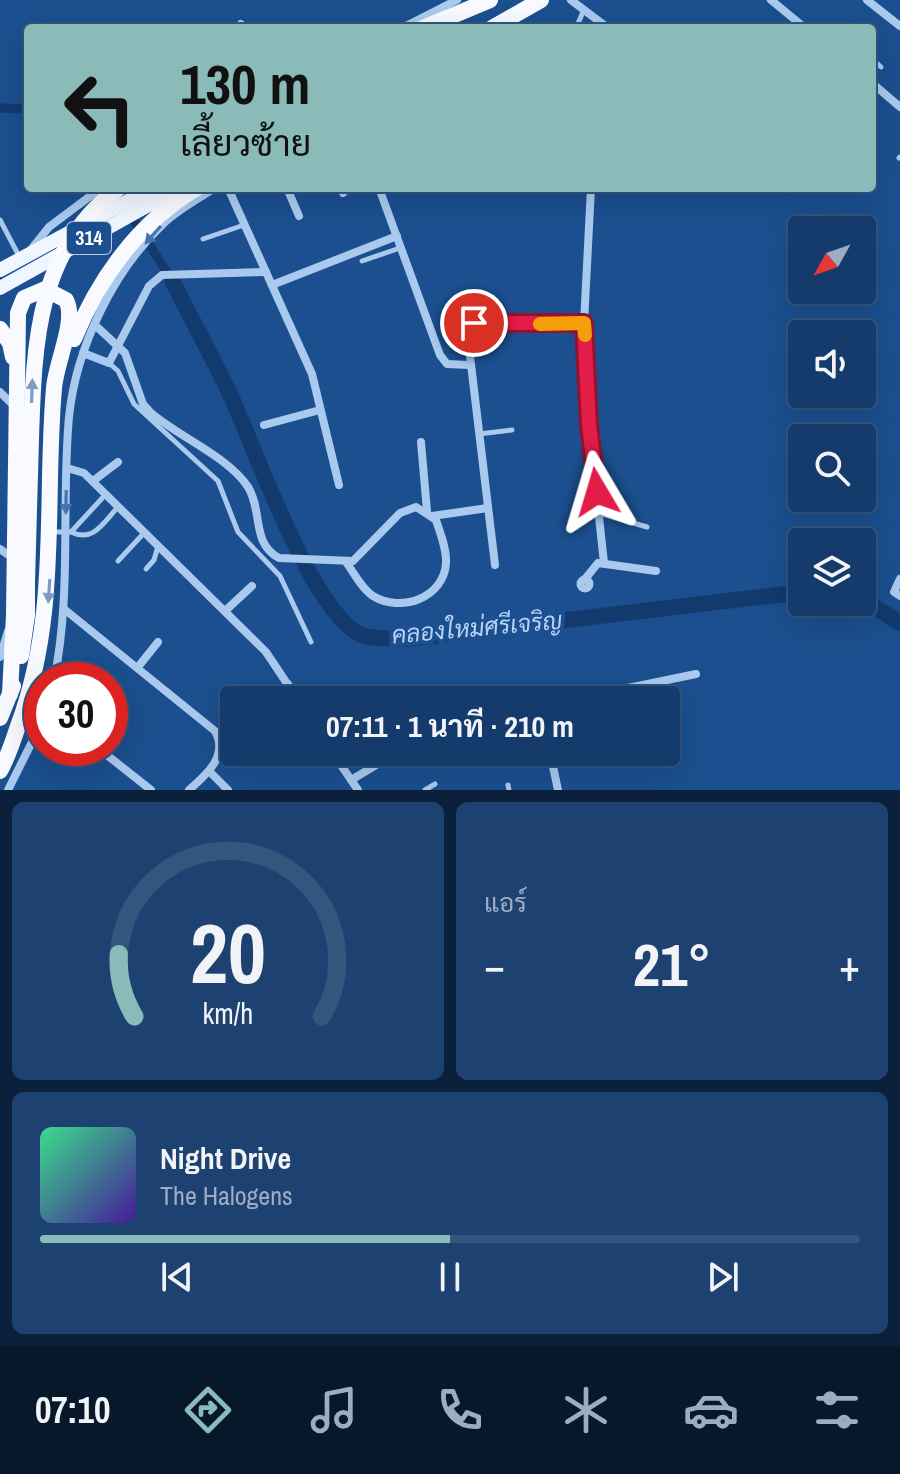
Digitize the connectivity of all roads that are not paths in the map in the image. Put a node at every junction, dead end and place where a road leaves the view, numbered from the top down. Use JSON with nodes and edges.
{"nodes":[{"id":1,"x":457,"y":0,"type":"edge"},
{"id":2,"x":541,"y":0,"type":"edge"},
{"id":3,"x":571,"y":0,"type":"edge"},
{"id":4,"x":771,"y":0,"type":"edge"},
{"id":5,"x":867,"y":0,"type":"edge"},
{"id":6,"x":486,"y":2,"type":"edge"},
{"id":7,"x":583,"y":12,"type":"junction"},
{"id":8,"x":410,"y":24,"type":"edge"},
{"id":9,"x":433,"y":24,"type":"edge"},
{"id":10,"x":450,"y":24,"type":"edge"},
{"id":11,"x":499,"y":24,"type":"edge"},
{"id":12,"x":578,"y":24,"type":"edge"},
{"id":13,"x":602,"y":24,"type":"edge"},
{"id":14,"x":800,"y":24,"type":"edge"},
{"id":15,"x":900,"y":26,"type":"edge"},
{"id":16,"x":876,"y":63,"type":"edge"},
{"id":17,"x":881,"y":67,"type":"dead end"},
{"id":18,"x":876,"y":86,"type":"edge"},
{"id":19,"x":900,"y":107,"type":"edge"},
{"id":20,"x":96,"y":192,"type":"edge"},
{"id":21,"x":114,"y":192,"type":"edge"},
{"id":22,"x":145,"y":192,"type":"edge"},
{"id":23,"x":172,"y":192,"type":"edge"},
{"id":24,"x":191,"y":192,"type":"edge"},
{"id":25,"x":209,"y":192,"type":"edge"},
{"id":26,"x":230,"y":192,"type":"edge"},
{"id":27,"x":289,"y":192,"type":"edge"},
{"id":28,"x":380,"y":192,"type":"edge"},
{"id":29,"x":591,"y":192,"type":"edge"},
{"id":30,"x":299,"y":216,"type":"dead end"},
{"id":31,"x":0,"y":220,"type":"edge"},
{"id":32,"x":245,"y":225,"type":"junction"},
{"id":33,"x":397,"y":236,"type":"junction"},
{"id":34,"x":9,"y":238,"type":"junction"},
{"id":35,"x":203,"y":239,"type":"dead end"},
{"id":36,"x":0,"y":243,"type":"edge"},
{"id":37,"x":401,"y":248,"type":"junction"},
{"id":38,"x":23,"y":258,"type":"junction"},
{"id":39,"x":362,"y":261,"type":"dead end"},
{"id":40,"x":0,"y":270,"type":"edge"},
{"id":41,"x":266,"y":272,"type":"junction"},
{"id":42,"x":272,"y":285,"type":"junction"},
{"id":43,"x":0,"y":288,"type":"edge"},
{"id":44,"x":584,"y":323,"type":"junction"},
{"id":45,"x":95,"y":325,"type":"junction"},
{"id":46,"x":0,"y":329,"type":"edge"},
{"id":47,"x":117,"y":344,"type":"junction"},
{"id":48,"x":83,"y":353,"type":"junction"},
{"id":49,"x":109,"y":363,"type":"junction"},
{"id":50,"x":469,"y":365,"type":"junction"},
{"id":51,"x":16,"y":374,"type":"junction"},
{"id":52,"x":5,"y":400,"type":"edge"},
{"id":53,"x":53,"y":401,"type":"junction"},
{"id":54,"x":320,"y":410,"type":"junction"},
{"id":55,"x":264,"y":425,"type":"dead end"},
{"id":56,"x":512,"y":430,"type":"dead end"},
{"id":57,"x":479,"y":434,"type":"junction"},
{"id":58,"x":421,"y":442,"type":"dead end"},
{"id":59,"x":118,"y":462,"type":"dead end"},
{"id":60,"x":67,"y":468,"type":"junction"},
{"id":61,"x":93,"y":481,"type":"junction"},
{"id":62,"x":339,"y":485,"type":"dead end"},
{"id":63,"x":106,"y":494,"type":"junction"},
{"id":64,"x":118,"y":506,"type":"junction"},
{"id":65,"x":488,"y":508,"type":"junction"},
{"id":66,"x":599,"y":513,"type":"junction"},
{"id":67,"x":430,"y":514,"type":"junction"},
{"id":68,"x":647,"y":527,"type":"dead end"},
{"id":69,"x":62,"y":532,"type":"junction"},
{"id":70,"x":145,"y":532,"type":"junction"},
{"id":71,"x":158,"y":545,"type":"junction"},
{"id":72,"x":7,"y":554,"type":"edge"},
{"id":73,"x":118,"y":561,"type":"dead end"},
{"id":74,"x":346,"y":562,"type":"junction"},
{"id":75,"x":604,"y":563,"type":"junction"},
{"id":76,"x":495,"y":565,"type":"dead end"},
{"id":77,"x":146,"y":569,"type":"dead end"},
{"id":78,"x":656,"y":571,"type":"dead end"},
{"id":79,"x":585,"y":579,"type":"dead end"},
{"id":80,"x":900,"y":579,"type":"edge"},
{"id":81,"x":252,"y":586,"type":"dead end"},
{"id":82,"x":900,"y":596,"type":"edge"},
{"id":83,"x":64,"y":609,"type":"junction"},
{"id":84,"x":225,"y":611,"type":"junction"},
{"id":85,"x":14,"y":615,"type":"junction"},
{"id":86,"x":158,"y":642,"type":"dead end"},
{"id":87,"x":311,"y":642,"type":"dead end"},
{"id":88,"x":0,"y":657,"type":"edge"},
{"id":89,"x":57,"y":662,"type":"edge"},
{"id":90,"x":138,"y":667,"type":"junction"},
{"id":91,"x":696,"y":674,"type":"dead end"},
{"id":92,"x":288,"y":684,"type":"edge"},
{"id":93,"x":638,"y":686,"type":"edge"},
{"id":94,"x":10,"y":694,"type":"junction"},
{"id":95,"x":0,"y":718,"type":"edge"},
{"id":96,"x":24,"y":758,"type":"edge"},
{"id":97,"x":121,"y":766,"type":"edge"},
{"id":98,"x":342,"y":766,"type":"edge"},
{"id":99,"x":374,"y":766,"type":"edge"},
{"id":100,"x":553,"y":766,"type":"edge"},
{"id":101,"x":0,"y":771,"type":"edge"},
{"id":102,"x":210,"y":772,"type":"junction"},
{"id":103,"x":351,"y":780,"type":"junction"},
{"id":104,"x":435,"y":784,"type":"dead end"},
{"id":105,"x":8,"y":790,"type":"edge"},
{"id":106,"x":151,"y":790,"type":"edge"},
{"id":107,"x":189,"y":790,"type":"edge"},
{"id":108,"x":228,"y":790,"type":"edge"},
{"id":109,"x":358,"y":790,"type":"edge"},
{"id":110,"x":425,"y":790,"type":"edge"},
{"id":111,"x":558,"y":790,"type":"edge"}],
"edges":[{"from":1,"to":8,"type":"street"},
{"from":2,"to":11,"type":"highway"},
{"from":3,"to":7,"type":"street"},
{"from":4,"to":14,"type":"street"},
{"from":5,"to":15,"type":"street"},
{"from":6,"to":9,"type":"highway"},
{"from":6,"to":10,"type":"main road"},
{"from":7,"to":12,"type":"lane"},
{"from":7,"to":13,"type":"street"},
{"from":16,"to":17,"type":"lane"},
{"from":18,"to":19,"type":"street"},
{"from":20,"to":38,"type":"street"},
{"from":94,"to":21,"type":"highway","one_way":true,"bridge":true},
{"from":22,"to":38,"type":"main road","number":"314"},
{"from":23,"to":43,"type":"main road","number":"314"},
{"from":24,"to":53,"type":"highway"},
{"from":25,"to":45,"type":"street","one_way":true},
{"from":26,"to":32,"type":"street"},
{"from":27,"to":30,"type":"street"},
{"from":28,"to":33,"type":"street"},
{"from":29,"to":44,"type":"street"},
{"from":31,"to":34,"type":"lane"},
{"from":32,"to":35,"type":"lane"},
{"from":32,"to":41,"type":"street"},
{"from":33,"to":37,"type":"street"},
{"from":33,"to":42,"type":"street"},
{"from":34,"to":36,"type":"lane"},
{"from":34,"to":38,"type":"lane"},
{"from":37,"to":39,"type":"lane"},
{"from":37,"to":50,"type":"street"},
{"from":38,"to":40,"type":"main road","number":"314"},
{"from":41,"to":42,"type":"street"},
{"from":41,"to":47,"type":"street"},
{"from":42,"to":54,"type":"street"},
{"from":44,"to":50,"type":"street"},
{"from":44,"to":66,"type":"street"},
{"from":45,"to":47,"type":"street"},
{"from":45,"to":48,"type":"street"},
{"from":46,"to":51,"type":"highway"},
{"from":47,"to":49,"type":"street"},
{"from":47,"to":74,"type":"street"},
{"from":48,"to":49,"type":"street"},
{"from":48,"to":60,"type":"street"},
{"from":49,"to":87,"type":"lane"},
{"from":50,"to":57,"type":"street"},
{"from":51,"to":52,"type":"highway"},
{"from":51,"to":53,"type":"highway"},
{"from":52,"to":72,"type":"highway"},
{"from":53,"to":69,"type":"highway"},
{"from":54,"to":55,"type":"street"},
{"from":54,"to":62,"type":"street"},
{"from":56,"to":57,"type":"lane"},
{"from":57,"to":65,"type":"street"},
{"from":58,"to":67,"type":"street"},
{"from":59,"to":61,"type":"street"},
{"from":60,"to":61,"type":"street"},
{"from":60,"to":69,"type":"street","one_way":true},
{"from":61,"to":63,"type":"street"},
{"from":63,"to":64,"type":"street"},
{"from":63,"to":69,"type":"lane"},
{"from":64,"to":69,"type":"lane"},
{"from":64,"to":70,"type":"street"},
{"from":65,"to":67,"type":"street"},
{"from":65,"to":76,"type":"street"},
{"from":66,"to":68,"type":"lane"},
{"from":66,"to":75,"type":"street"},
{"from":67,"to":74,"type":"street"},
{"from":67,"to":74,"type":"street"},
{"from":69,"to":83,"type":"street"},
{"from":69,"to":101,"type":"highway","one_way":true},
{"from":70,"to":71,"type":"street"},
{"from":70,"to":73,"type":"lane"},
{"from":71,"to":77,"type":"lane"},
{"from":71,"to":84,"type":"street"},
{"from":72,"to":85,"type":"highway"},
{"from":75,"to":78,"type":"street"},
{"from":75,"to":79,"type":"street"},
{"from":80,"to":82,"type":"street"},
{"from":81,"to":84,"type":"street"},
{"from":83,"to":89,"type":"street"},
{"from":83,"to":90,"type":"street"},
{"from":84,"to":92,"type":"street"},
{"from":85,"to":88,"type":"street"},
{"from":85,"to":94,"type":"highway"},
{"from":86,"to":90,"type":"street"},
{"from":90,"to":102,"type":"street"},
{"from":91,"to":93,"type":"street"},
{"from":94,"to":95,"type":"highway"},
{"from":96,"to":105,"type":"street"},
{"from":97,"to":106,"type":"street"},
{"from":98,"to":103,"type":"street"},
{"from":99,"to":103,"type":"street"},
{"from":100,"to":111,"type":"street"},
{"from":102,"to":107,"type":"street"},
{"from":102,"to":108,"type":"street"},
{"from":103,"to":109,"type":"street"},
{"from":104,"to":110,"type":"lane"}]}
